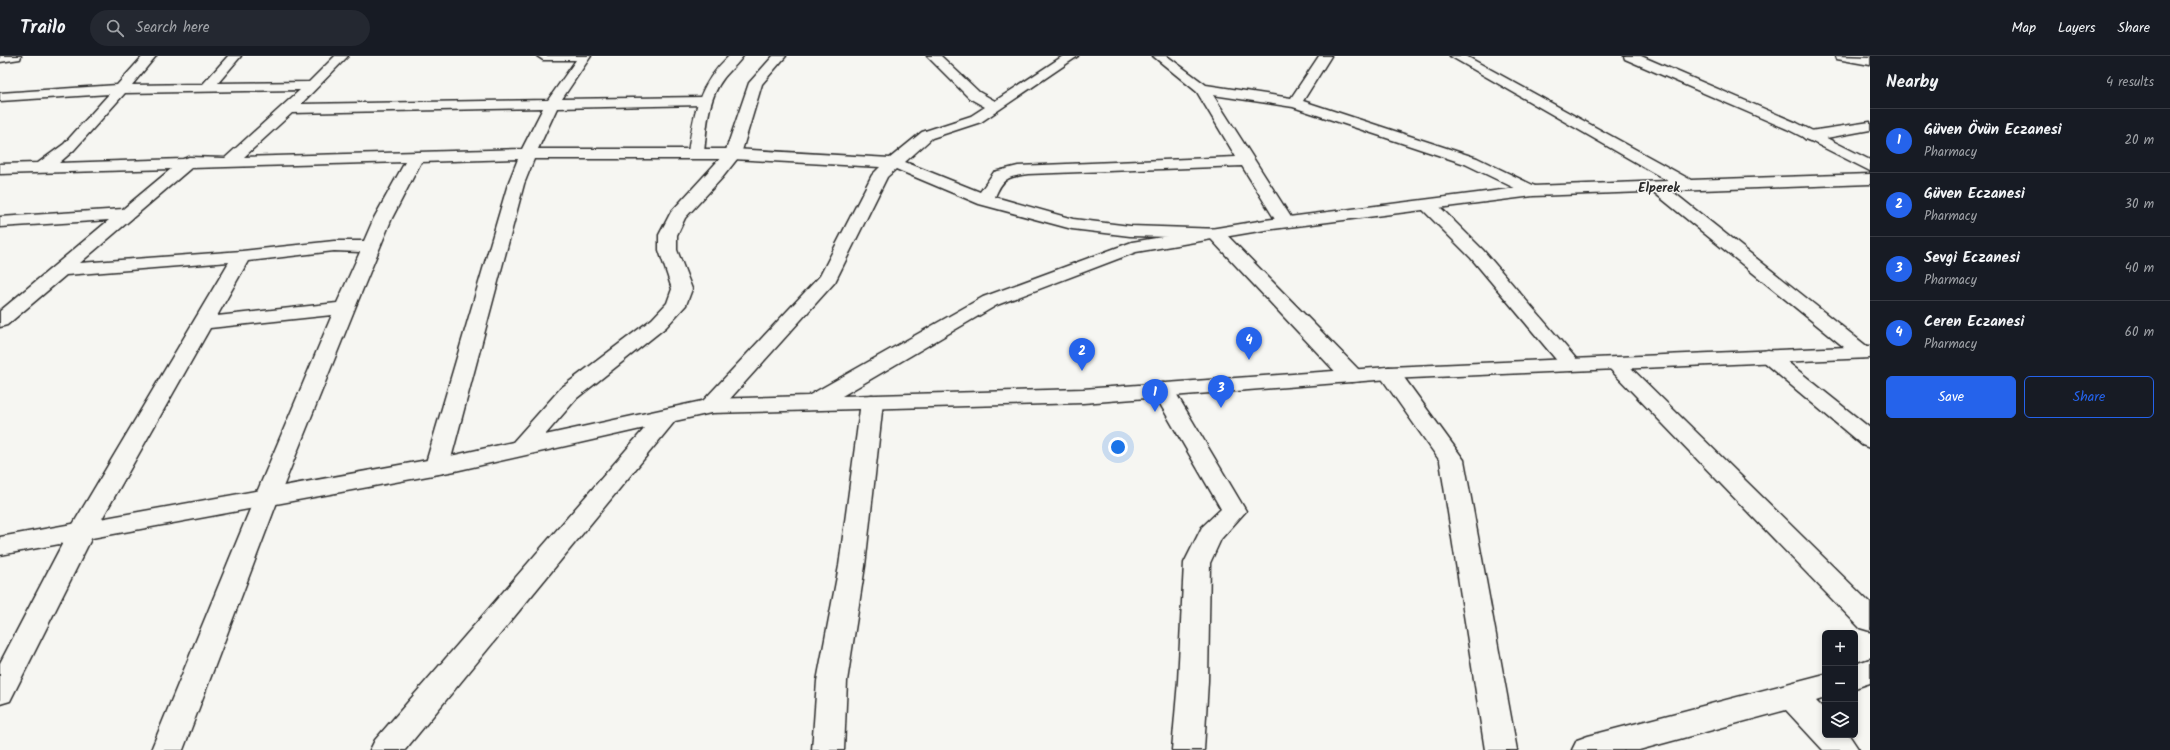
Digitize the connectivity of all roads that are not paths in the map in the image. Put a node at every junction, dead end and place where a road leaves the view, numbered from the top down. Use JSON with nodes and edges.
{"nodes":[{"id":1,"x":15,"y":56,"type":"edge"},
{"id":2,"x":150,"y":56,"type":"edge"},
{"id":3,"x":235,"y":56,"type":"edge"},
{"id":4,"x":342,"y":56,"type":"edge"},
{"id":5,"x":543,"y":56,"type":"edge"},
{"id":6,"x":585,"y":56,"type":"edge"},
{"id":7,"x":737,"y":56,"type":"edge"},
{"id":8,"x":780,"y":56,"type":"edge"},
{"id":9,"x":933,"y":56,"type":"edge"},
{"id":10,"x":1072,"y":56,"type":"edge"},
{"id":11,"x":1159,"y":56,"type":"edge"},
{"id":12,"x":1325,"y":56,"type":"edge"},
{"id":13,"x":1456,"y":56,"type":"edge"},
{"id":14,"x":1630,"y":56,"type":"edge"},
{"id":15,"x":1842,"y":56,"type":"edge"},
{"id":16,"x":0,"y":58,"type":"edge"},
{"id":17,"x":1870,"y":61,"type":"edge"},
{"id":18,"x":313,"y":86,"type":"junction"},
{"id":19,"x":206,"y":88,"type":"junction"},
{"id":20,"x":120,"y":89,"type":"junction"},
{"id":21,"x":1202,"y":89,"type":"junction"},
{"id":22,"x":0,"y":97,"type":"edge"},
{"id":23,"x":703,"y":101,"type":"junction"},
{"id":24,"x":1295,"y":103,"type":"junction"},
{"id":25,"x":552,"y":104,"type":"junction"},
{"id":26,"x":994,"y":106,"type":"junction"},
{"id":27,"x":288,"y":109,"type":"junction"},
{"id":28,"x":1870,"y":126,"type":"edge"},
{"id":29,"x":1810,"y":136,"type":"junction"},
{"id":30,"x":696,"y":153,"type":"junction"},
{"id":31,"x":528,"y":154,"type":"junction"},
{"id":32,"x":733,"y":154,"type":"junction"},
{"id":33,"x":416,"y":157,"type":"junction"},
{"id":34,"x":231,"y":161,"type":"junction"},
{"id":35,"x":1247,"y":161,"type":"junction"},
{"id":36,"x":189,"y":162,"type":"junction"},
{"id":37,"x":893,"y":163,"type":"junction"},
{"id":38,"x":1870,"y":166,"type":"edge"},
{"id":39,"x":43,"y":167,"type":"junction"},
{"id":40,"x":0,"y":169,"type":"edge"},
{"id":41,"x":1870,"y":180,"type":"edge"},
{"id":42,"x":1687,"y":186,"type":"junction"},
{"id":43,"x":1657,"y":187,"type":"junction"},
{"id":44,"x":1533,"y":191,"type":"junction"},
{"id":45,"x":985,"y":200,"type":"junction"},
{"id":46,"x":1428,"y":205,"type":"junction"},
{"id":47,"x":128,"y":214,"type":"junction"},
{"id":48,"x":0,"y":222,"type":"edge"},
{"id":49,"x":1285,"y":222,"type":"junction"},
{"id":50,"x":1215,"y":233,"type":"junction"},
{"id":51,"x":371,"y":247,"type":"junction"},
{"id":52,"x":242,"y":256,"type":"junction"},
{"id":53,"x":61,"y":270,"type":"junction"},
{"id":54,"x":9,"y":308,"type":"edge"},
{"id":55,"x":345,"y":308,"type":"junction"},
{"id":56,"x":0,"y":321,"type":"edge"},
{"id":57,"x":203,"y":323,"type":"junction"},
{"id":58,"x":1866,"y":352,"type":"edge"},
{"id":59,"x":1768,"y":356,"type":"junction"},
{"id":60,"x":1616,"y":364,"type":"junction"},
{"id":61,"x":1571,"y":365,"type":"junction"},
{"id":62,"x":1389,"y":373,"type":"junction"},
{"id":63,"x":1352,"y":376,"type":"junction"},
{"id":64,"x":1163,"y":390,"type":"junction"},
{"id":65,"x":872,"y":402,"type":"junction"},
{"id":66,"x":810,"y":404,"type":"junction"},
{"id":67,"x":711,"y":406,"type":"junction"},
{"id":68,"x":668,"y":415,"type":"junction"},
{"id":69,"x":1870,"y":440,"type":"edge"},
{"id":70,"x":521,"y":448,"type":"junction"},
{"id":71,"x":437,"y":466,"type":"junction"},
{"id":72,"x":267,"y":497,"type":"junction"},
{"id":73,"x":82,"y":531,"type":"junction"},
{"id":74,"x":0,"y":546,"type":"edge"},
{"id":75,"x":1870,"y":620,"type":"edge"},
{"id":76,"x":1870,"y":671,"type":"edge"},
{"id":77,"x":1858,"y":675,"type":"edge"},
{"id":78,"x":1822,"y":687,"type":"edge"},
{"id":79,"x":0,"y":692,"type":"edge"},
{"id":80,"x":1792,"y":696,"type":"junction"},
{"id":81,"x":1822,"y":728,"type":"edge"},
{"id":82,"x":1832,"y":738,"type":"edge"},
{"id":83,"x":167,"y":750,"type":"edge"},
{"id":84,"x":386,"y":750,"type":"edge"},
{"id":85,"x":828,"y":750,"type":"edge"},
{"id":86,"x":1188,"y":750,"type":"edge"},
{"id":87,"x":1501,"y":750,"type":"edge"},
{"id":88,"x":1588,"y":750,"type":"edge"},
{"id":89,"x":1843,"y":750,"type":"edge"}],
"edges":[{"from":1,"to":16,"type":"street"},
{"from":2,"to":20,"type":"street"},
{"from":3,"to":19,"type":"street"},
{"from":4,"to":18,"type":"street"},
{"from":5,"to":6,"type":"street"},
{"from":6,"to":25,"type":"street"},
{"from":7,"to":23,"type":"street"},
{"from":8,"to":32,"type":"street"},
{"from":9,"to":26,"type":"street"},
{"from":10,"to":26,"type":"street"},
{"from":11,"to":21,"type":"street"},
{"from":12,"to":24,"type":"street"},
{"from":13,"to":42,"type":"street"},
{"from":14,"to":29,"type":"street"},
{"from":15,"to":17,"type":"street"},
{"from":18,"to":19,"type":"street"},
{"from":18,"to":27,"type":"street"},
{"from":19,"to":20,"type":"street"},
{"from":20,"to":22,"type":"street"},
{"from":20,"to":39,"type":"street"},
{"from":21,"to":24,"type":"street"},
{"from":21,"to":35,"type":"street"},
{"from":23,"to":25,"type":"street"},
{"from":23,"to":30,"type":"street"},
{"from":24,"to":44,"type":"street"},
{"from":25,"to":27,"type":"street"},
{"from":25,"to":31,"type":"street"},
{"from":26,"to":37,"type":"street"},
{"from":27,"to":34,"type":"street"},
{"from":28,"to":29,"type":"street"},
{"from":29,"to":38,"type":"street"},
{"from":30,"to":31,"type":"street"},
{"from":30,"to":32,"type":"street"},
{"from":31,"to":33,"type":"street"},
{"from":31,"to":71,"type":"street"},
{"from":32,"to":37,"type":"street"},
{"from":32,"to":70,"type":"street"},
{"from":33,"to":34,"type":"street"},
{"from":33,"to":51,"type":"street"},
{"from":34,"to":36,"type":"street"},
{"from":35,"to":45,"type":"street"},
{"from":35,"to":49,"type":"street"},
{"from":36,"to":39,"type":"street"},
{"from":36,"to":47,"type":"street"},
{"from":37,"to":45,"type":"street"},
{"from":37,"to":67,"type":"street"},
{"from":39,"to":40,"type":"street"},
{"from":41,"to":42,"type":"street"},
{"from":42,"to":43,"type":"street"},
{"from":43,"to":44,"type":"street"},
{"from":43,"to":58,"type":"street"},
{"from":44,"to":46,"type":"street"},
{"from":45,"to":50,"type":"street"},
{"from":46,"to":49,"type":"street"},
{"from":46,"to":61,"type":"street"},
{"from":47,"to":48,"type":"street"},
{"from":47,"to":53,"type":"street"},
{"from":49,"to":50,"type":"street"},
{"from":50,"to":63,"type":"street"},
{"from":50,"to":66,"type":"street"},
{"from":51,"to":52,"type":"street"},
{"from":51,"to":55,"type":"street"},
{"from":52,"to":53,"type":"street"},
{"from":52,"to":57,"type":"street"},
{"from":53,"to":54,"type":"street"},
{"from":54,"to":56,"type":"street"},
{"from":55,"to":57,"type":"street"},
{"from":55,"to":72,"type":"street"},
{"from":57,"to":73,"type":"street"},
{"from":58,"to":59,"type":"street"},
{"from":59,"to":60,"type":"street"},
{"from":59,"to":69,"type":"street"},
{"from":60,"to":61,"type":"street"},
{"from":60,"to":75,"type":"street"},
{"from":61,"to":62,"type":"street"},
{"from":62,"to":63,"type":"street"},
{"from":62,"to":87,"type":"street"},
{"from":63,"to":64,"type":"street"},
{"from":64,"to":65,"type":"street"},
{"from":64,"to":86,"type":"street"},
{"from":65,"to":66,"type":"street"},
{"from":65,"to":85,"type":"street"},
{"from":66,"to":67,"type":"street"},
{"from":67,"to":68,"type":"street"},
{"from":68,"to":70,"type":"street"},
{"from":68,"to":84,"type":"street"},
{"from":70,"to":71,"type":"street"},
{"from":71,"to":72,"type":"street"},
{"from":72,"to":73,"type":"street"},
{"from":72,"to":83,"type":"street"},
{"from":73,"to":74,"type":"street"},
{"from":73,"to":79,"type":"street"},
{"from":76,"to":77,"type":"street"},
{"from":78,"to":80,"type":"street"},
{"from":80,"to":81,"type":"street"},
{"from":80,"to":88,"type":"street"},
{"from":82,"to":89,"type":"street"}]}
